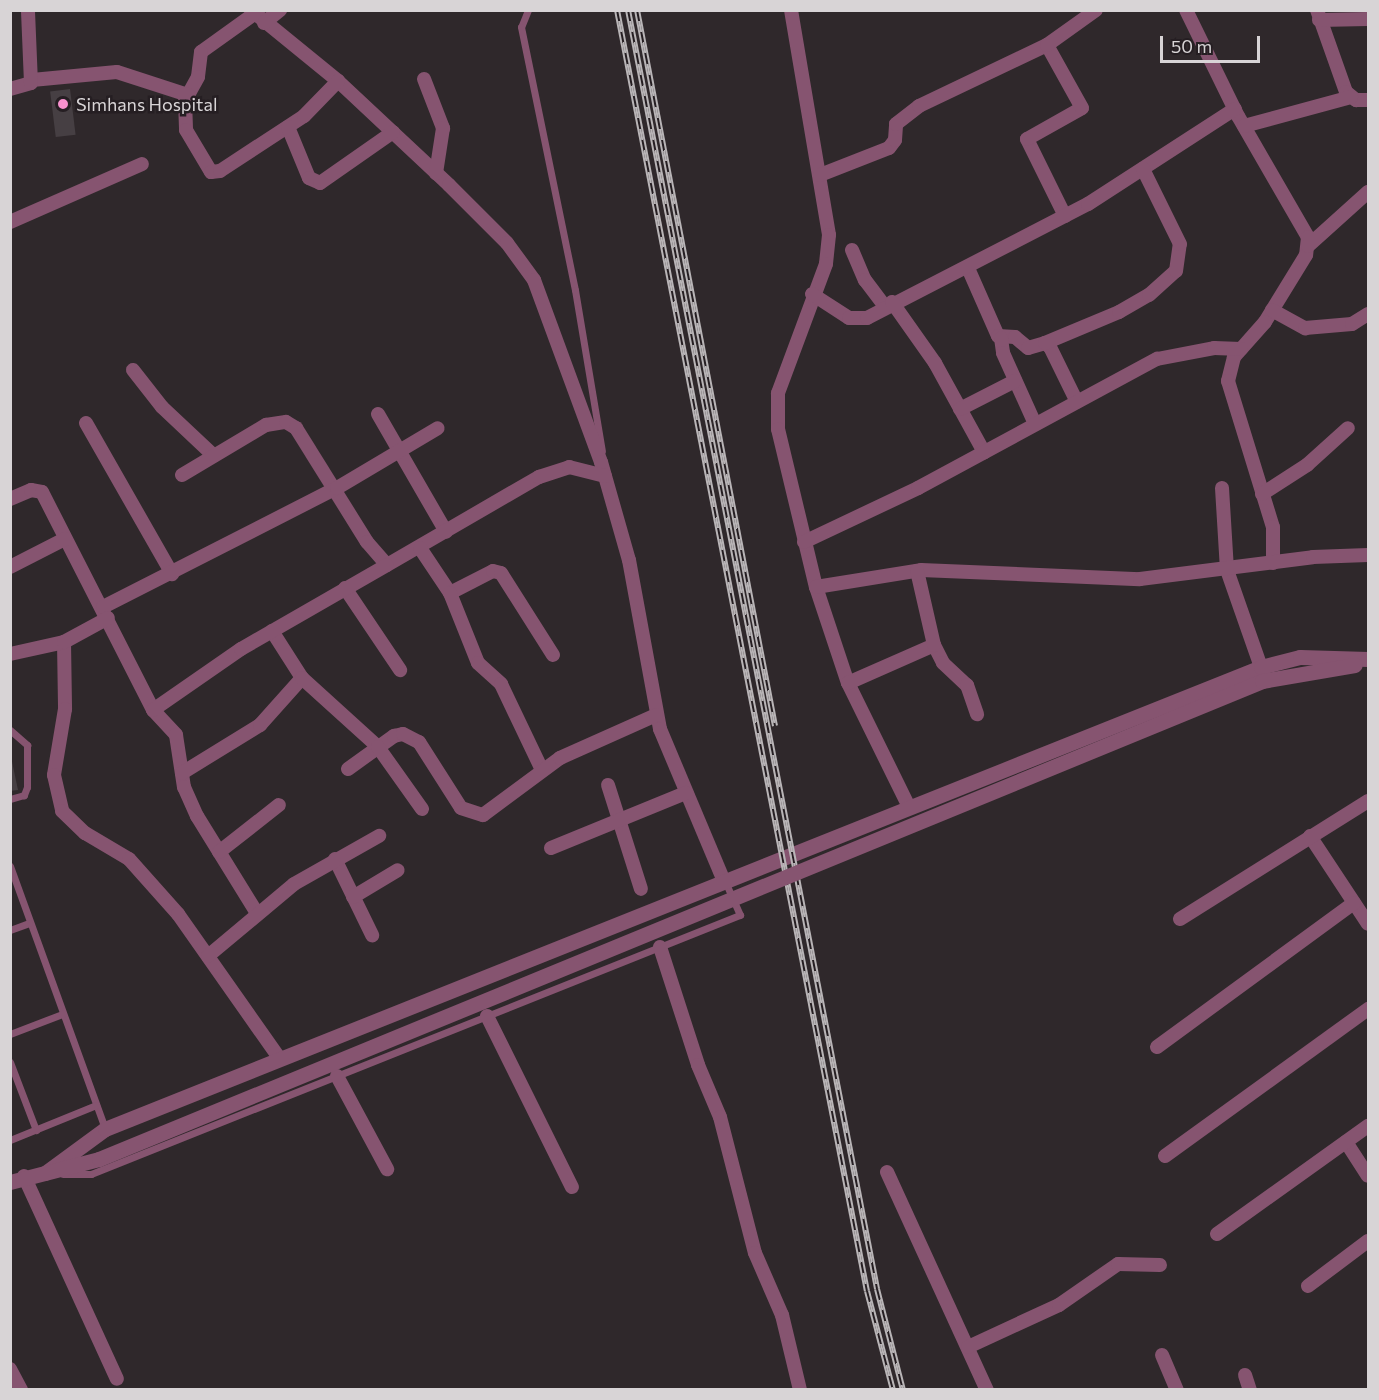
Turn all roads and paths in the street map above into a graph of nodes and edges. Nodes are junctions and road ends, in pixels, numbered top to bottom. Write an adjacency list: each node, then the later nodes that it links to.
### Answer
1 (28, 10): 12 (street)
2 (280, 10): 8 (street)
3 (528, 10): 51 (lane)
4 (791, 10): 25 (street)
5 (1096, 10): 10 (street)
6 (1186, 10): 18 (street)
7 (1318, 15): 9 (street); 16 (street)
8 (256, 16): 13 (street); 15 (street)
9 (1368, 19)
10 (1047, 45): 25 (street); 27 (street)
11 (424, 79): 24 (street)
12 (32, 80): 14 (street); 15 (street)
13 (338, 81): 20 (street); 21 (street)
14 (10, 89)
15 (188, 95): 20 (street)
16 (1351, 97): 17 (street); 19 (street)
17 (1368, 100)
18 (1235, 109): 19 (street); 23 (street)
19 (1244, 126): 29 (street)
20 (288, 127): 21 (street)
21 (393, 132): 24 (street)
22 (142, 164): 28 (street)
23 (1143, 169): 27 (street); 37 (street)
24 (436, 173): 51 (street)
25 (820, 175): 32 (street)
26 (1368, 192): 29 (street)
27 (1065, 216): 31 (street)
28 (10, 222)
29 (1308, 246): 34 (street)
30 (852, 250): 33 (street)
31 (968, 268): 33 (street); 36 (street)
32 (812, 294): 33 (street); 59 (street)
33 (889, 304): 42 (street)
34 (1272, 310): 35 (street); 38 (street)
35 (1368, 314)
36 (1001, 338): 37 (street); 40 (street)
37 (1045, 344): 41 (street)
38 (1241, 349): 41 (street); 55 (street)
39 (134, 370): 50 (street)
40 (1015, 381): 42 (street); 45 (street)
41 (1077, 402): 45 (street)
42 (960, 409): 49 (street)
43 (378, 414): 48 (street)
44 (86, 423): 67 (street)
45 (1035, 424): 49 (street)
46 (438, 428): 48 (street)
47 (1348, 428): 55 (street)
48 (399, 450): 53 (street); 57 (street)
49 (984, 452): 59 (street)
50 (214, 456): 52 (street); 53 (street)
51 (604, 472): 57 (street); 84 (street)
52 (183, 475)
53 (337, 488): 63 (street); 67 (street)
54 (1222, 488): 65 (street)
55 (1262, 494): 62 (street)
56 (10, 499): 58 (street)
57 (446, 532): 60 (street)
58 (65, 539): 64 (street); 71 (street)
59 (804, 542): 68 (street)
60 (420, 548): 63 (street); 70 (street)
61 (1368, 555): 62 (street)
62 (1273, 563): 65 (street)
63 (387, 565): 69 (street)
64 (10, 567)
65 (1227, 570): 66 (street); 78 (street)
66 (917, 571): 68 (street); 74 (street)
67 (172, 574): 71 (street)
68 (816, 587): 81 (street)
69 (345, 588): 72 (street); 79 (street)
70 (450, 593): 76 (street); 88 (street)
71 (106, 612): 73 (street); 82 (street)
72 (273, 631): 80 (street); 82 (street)
73 (64, 642): 75 (street); 116 (street)
74 (934, 645): 81 (street); 83 (street)
75 (10, 654)
76 (553, 655)
77 (1364, 662): 78 (street); 134 (street, bridge)
78 (1261, 667): 95 (street)
79 (400, 670)
80 (302, 678): 86 (street); 89 (street)
81 (848, 683): 95 (street)
82 (153, 710): 89 (street)
83 (977, 714)
84 (656, 715): 88 (street); 91 (street)
85 (10, 730): 92 (lane)
86 (378, 747): 87 (street); 88 (street); 96 (street)
87 (348, 769)
88 (542, 770)
89 (182, 773): 101 (street)
90 (608, 785): 97 (street)
91 (686, 793): 97 (street); 105 (street)
92 (10, 799)
93 (1368, 801): 99 (street)
94 (279, 805): 101 (street)
95 (908, 805): 105 (street)
96 (422, 809)
97 (618, 821): 100 (street); 106 (street)
98 (379, 836): 102 (street)
99 (1310, 836): 108 (street); 110 (street)
100 (551, 848)
101 (219, 852): 109 (street)
102 (335, 859): 107 (street); 109 (street)
103 (10, 866): 111 (lane)
104 (398, 870): 107 (street)
105 (723, 879): 115 (lane); 122 (street)
106 (641, 889)
107 (353, 897): 114 (street)
108 (1354, 903): 112 (street); 121 (street)
109 (257, 913): 116 (street)
110 (1180, 919)
111 (29, 923): 113 (lane); 118 (lane)
112 (1368, 924)
113 (10, 930)
114 (372, 934)
115 (660, 947): 119 (lane); 148 (street)
116 (208, 956): 122 (street)
117 (1368, 1009): 131 (street)
118 (63, 1014): 120 (lane); 125 (lane)
119 (487, 1016): 124 (lane); 137 (street)
120 (10, 1034)
121 (1157, 1047)
122 (280, 1059): 128 (street)
123 (10, 1062): 127 (lane)
124 (337, 1076): 132 (street); 134 (lane)
125 (96, 1105): 127 (lane); 128 (lane)
126 (1368, 1126): 130 (street)
127 (36, 1130): 129 (lane)
128 (105, 1130): 134 (street)
129 (10, 1140)
130 (1346, 1142): 135 (street); 138 (street)
131 (1165, 1156)
132 (387, 1169)
133 (887, 1172): 142 (street)
134 (45, 1173): 136 (street)
135 (1368, 1176)
136 (17, 1179): 146 (street)
137 (572, 1186)
138 (1217, 1234)
139 (1368, 1241): 141 (street)
140 (1160, 1265): 142 (street)
141 (1308, 1286)
142 (968, 1347): 149 (street)
143 (1162, 1354): 150 (street)
144 (10, 1369): 147 (street)
145 (1245, 1375): 151 (street)
146 (117, 1379)
147 (21, 1389)
148 (800, 1389)
149 (987, 1389)
150 (1178, 1389)
151 (1250, 1389)

